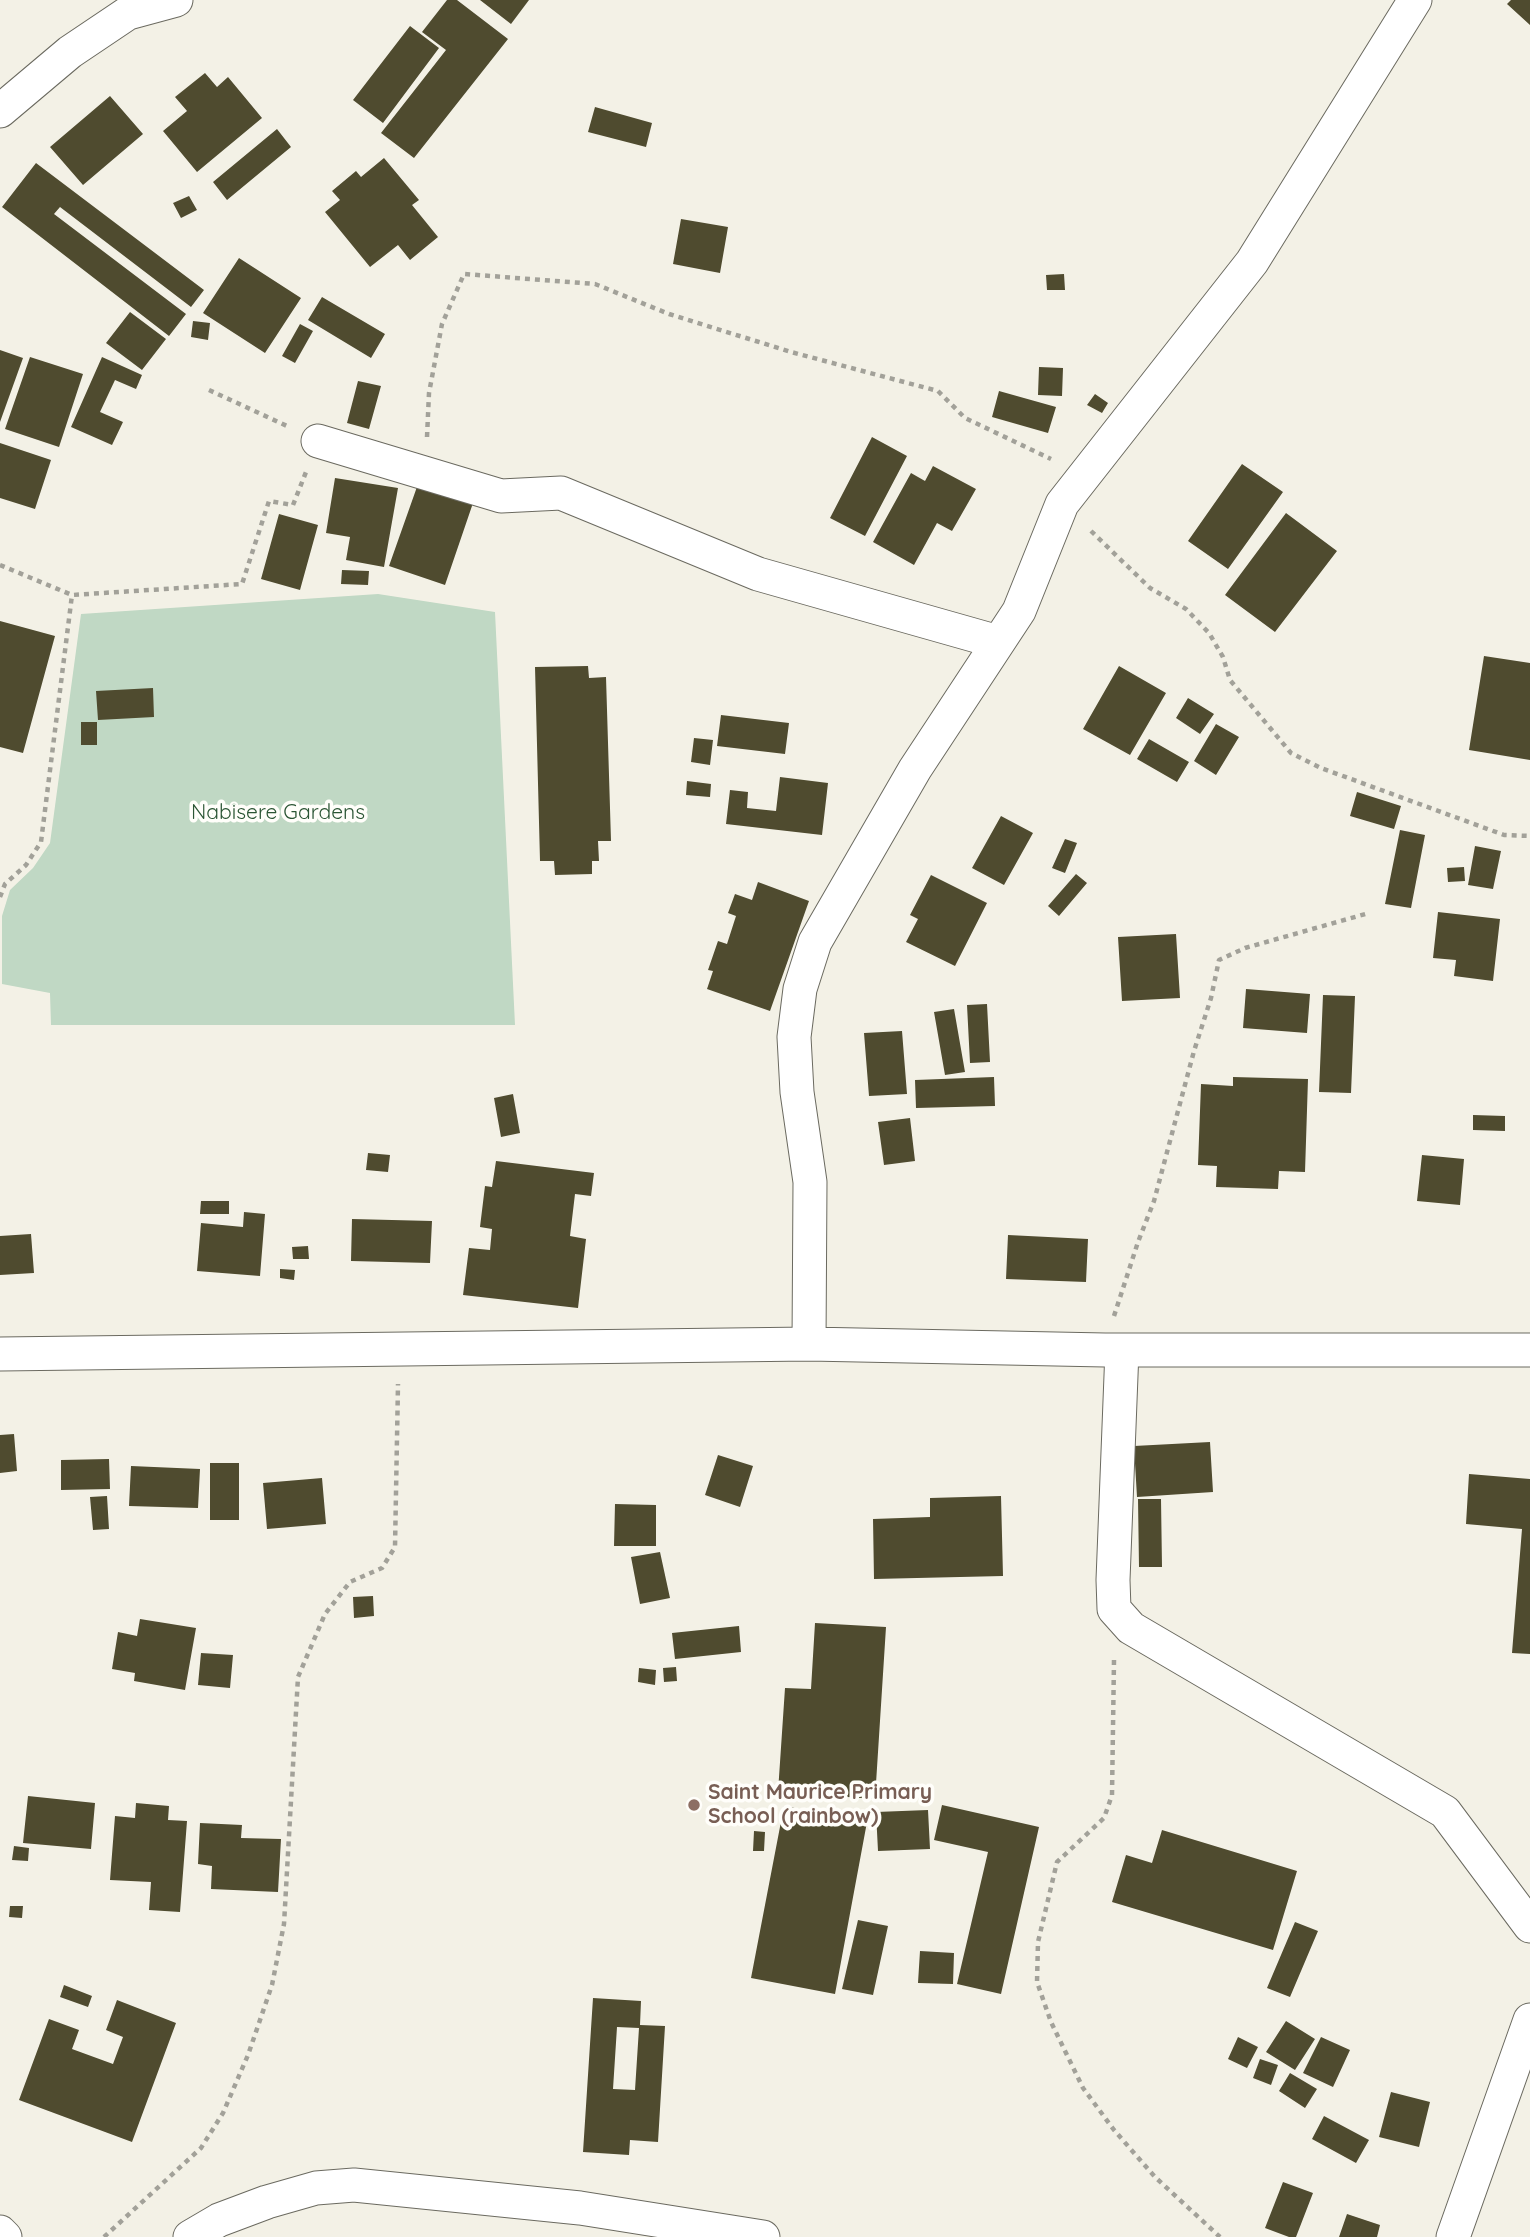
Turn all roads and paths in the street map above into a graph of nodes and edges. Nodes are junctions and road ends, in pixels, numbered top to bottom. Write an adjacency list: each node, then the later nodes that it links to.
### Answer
1 (176, 0): 3 (street)
2 (1416, 0): 7 (street)
3 (0, 111)
4 (209, 390): 5 (path)
5 (318, 441): 6 (street); 10 (path)
6 (424, 473): 7 (path); 11 (street)
7 (1086, 475): 8 (street)
8 (1062, 504): 11 (street); 12 (path)
9 (0, 565): 10 (path)
10 (72, 595): 13 (path)
11 (998, 642): 15 (street)
12 (1530, 836)
13 (0, 897)
14 (1369, 913): 17 (path)
15 (809, 1344): 16 (street); 17 (street)
16 (398, 1349): 19 (street); 25 (path)
17 (1114, 1350): 18 (street); 20 (street)
18 (1530, 1350)
19 (0, 1354)
20 (1114, 1609): 21 (street); 28 (path)
21 (1530, 1926)
22 (1530, 2020): 29 (street)
23 (0, 2232): 24 (street)
24 (5, 2237)
25 (104, 2237)
26 (190, 2237): 27 (street)
27 (763, 2237)
28 (1220, 2237)
29 (1453, 2237)

